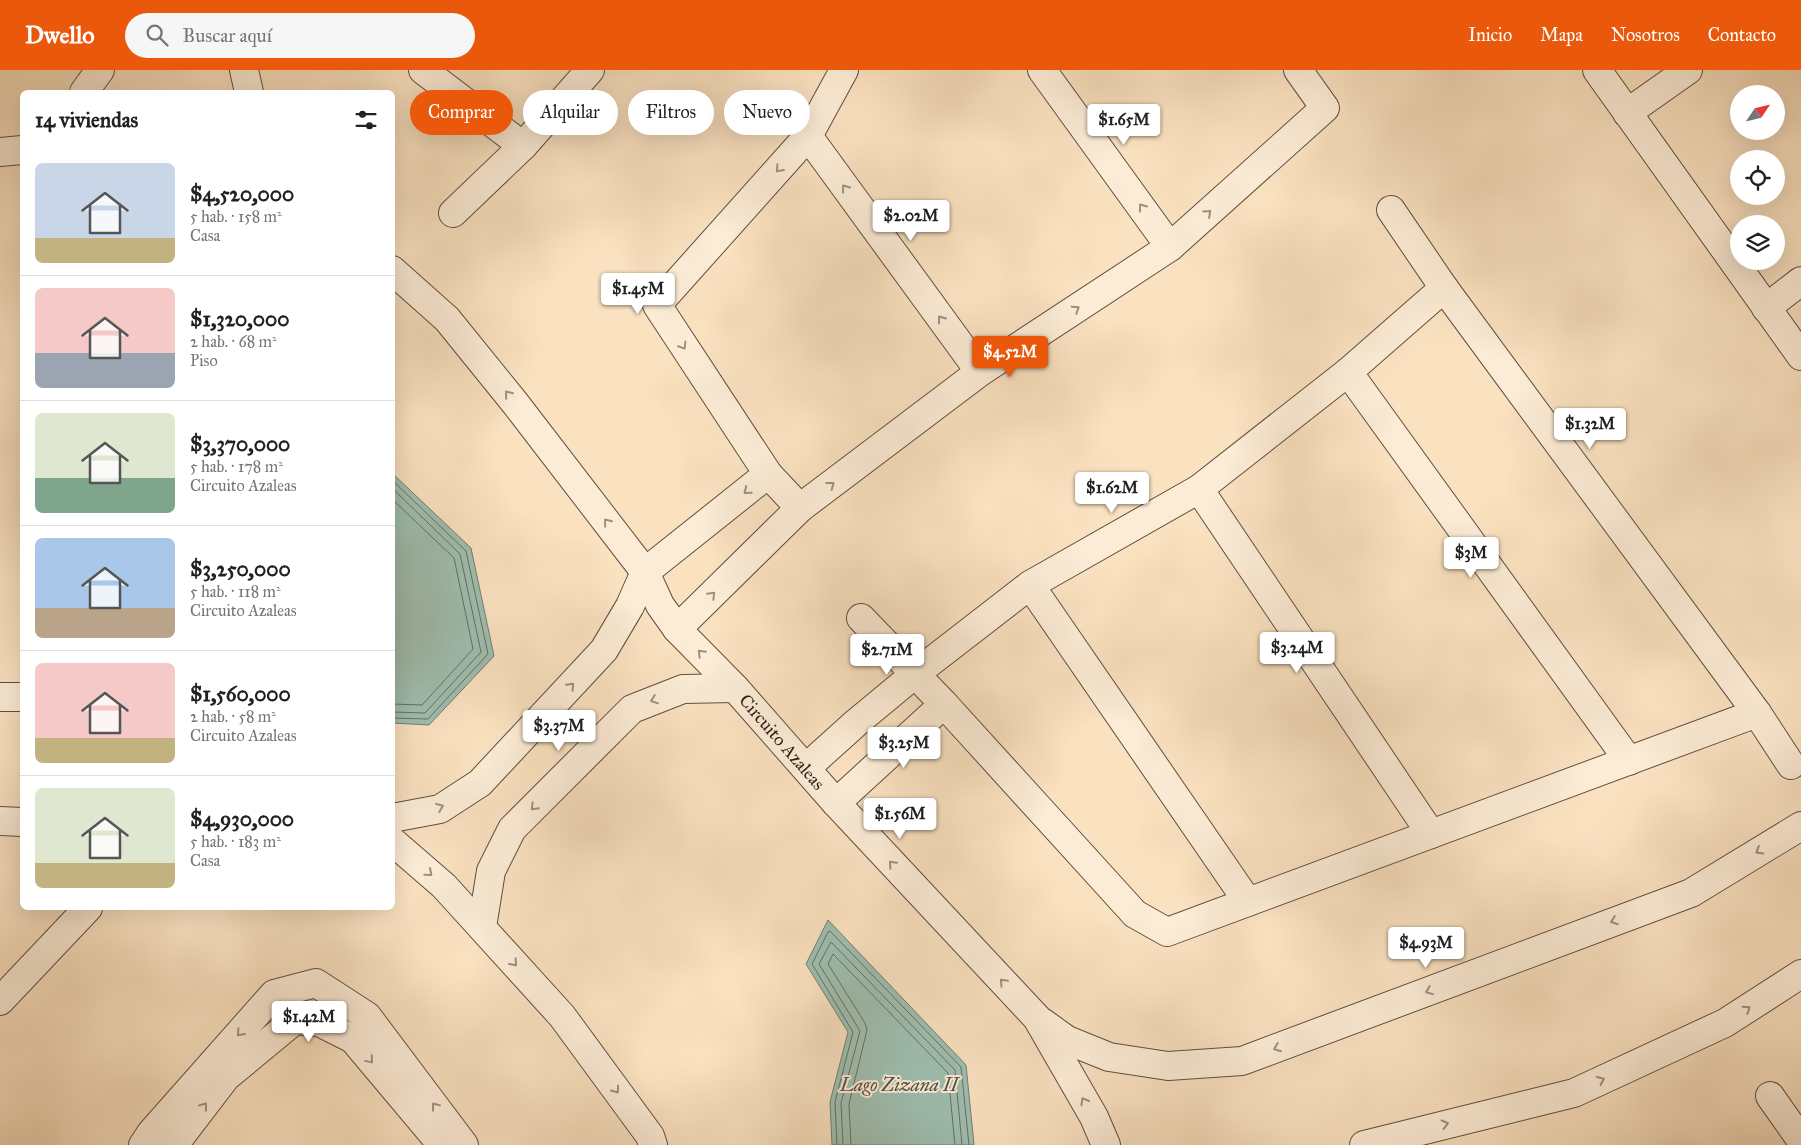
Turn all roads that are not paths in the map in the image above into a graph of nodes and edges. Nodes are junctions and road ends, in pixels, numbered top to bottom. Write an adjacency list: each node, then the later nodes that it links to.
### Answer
1 (100, 70): 10 (street)
2 (244, 70): 11 (street)
3 (423, 70): 14 (street)
4 (590, 70): 14 (street)
5 (844, 70): 13 (street)
6 (1042, 70): 17 (street, one-way to 6)
7 (1298, 70): 17 (street, one-way to 7)
8 (1597, 70): 12 (street)
9 (1688, 70): 12 (street)
10 (85, 90)
11 (249, 90)
12 (1627, 113): 21 (street)
13 (808, 136): 23 (street, one-way to 13); 25 (street, one-way to 25)
14 (522, 146): 16 (street)
15 (1391, 210): 20 (street)
16 (453, 213)
17 (1170, 247): 23 (street, one-way to 17)
18 (395, 273): 28 (street, one-way to 18)
19 (1801, 281): 21 (street)
20 (1444, 288): 24 (street); 37 (street)
21 (1766, 308): 22 (street)
22 (1801, 356)
23 (980, 372): 27 (street, one-way to 23)
24 (1348, 372): 26 (street); 38 (street)
25 (768, 474): 27 (street); 28 (street, one-way to 28)
26 (1198, 489): 29 (street); 46 (street)
27 (800, 508): 31 (street, one-way to 27)
28 (646, 572): 31 (street); 42 (street, one-way to 28)
29 (1030, 585): 32 (street); 48 (street)
30 (861, 618): 32 (street)
31 (677, 629): 33 (street, one-way to 31)
32 (915, 674): 36 (street); 40 (street)
33 (735, 688): 40 (street, Circuito Azaleas); 50 (street, Circuito Azaleas, one-way to 50)
34 (0, 697): 35 (street)
35 (20, 697)
36 (944, 704): 41 (street); 48 (street)
37 (1757, 713): 38 (street); 39 (street)
38 (1629, 760): 46 (street)
39 (1791, 765)
40 (806, 768): 41 (street, Circuito Azaleas)
41 (836, 803): 54 (street, Circuito Azaleas, one-way to 41)
42 (395, 817)
43 (0, 821): 44 (street)
44 (20, 822)
45 (1801, 826): 54 (street, one-way to 54)
46 (1430, 834): 48 (street)
47 (395, 844): 50 (street, one-way to 50)
48 (1248, 902)
49 (86, 910): 53 (street)
50 (482, 927): 61 (street, one-way to 61)
51 (1801, 974): 63 (street, one-way to 51)
52 (316, 983): 55 (street); 58 (street, one-way to 58); 60 (street, one-way to 52)
53 (0, 1001)
54 (1037, 1018): 62 (street, Circuito Azaleas, one-way to 54)
55 (319, 1022): 58 (street, one-way to 55); 59 (street, one-way to 59)
56 (1770, 1096): 57 (street)
57 (1801, 1140)
58 (159, 1142)
59 (442, 1145)
60 (464, 1145)
61 (654, 1145)
62 (1106, 1145)
63 (1364, 1145)

